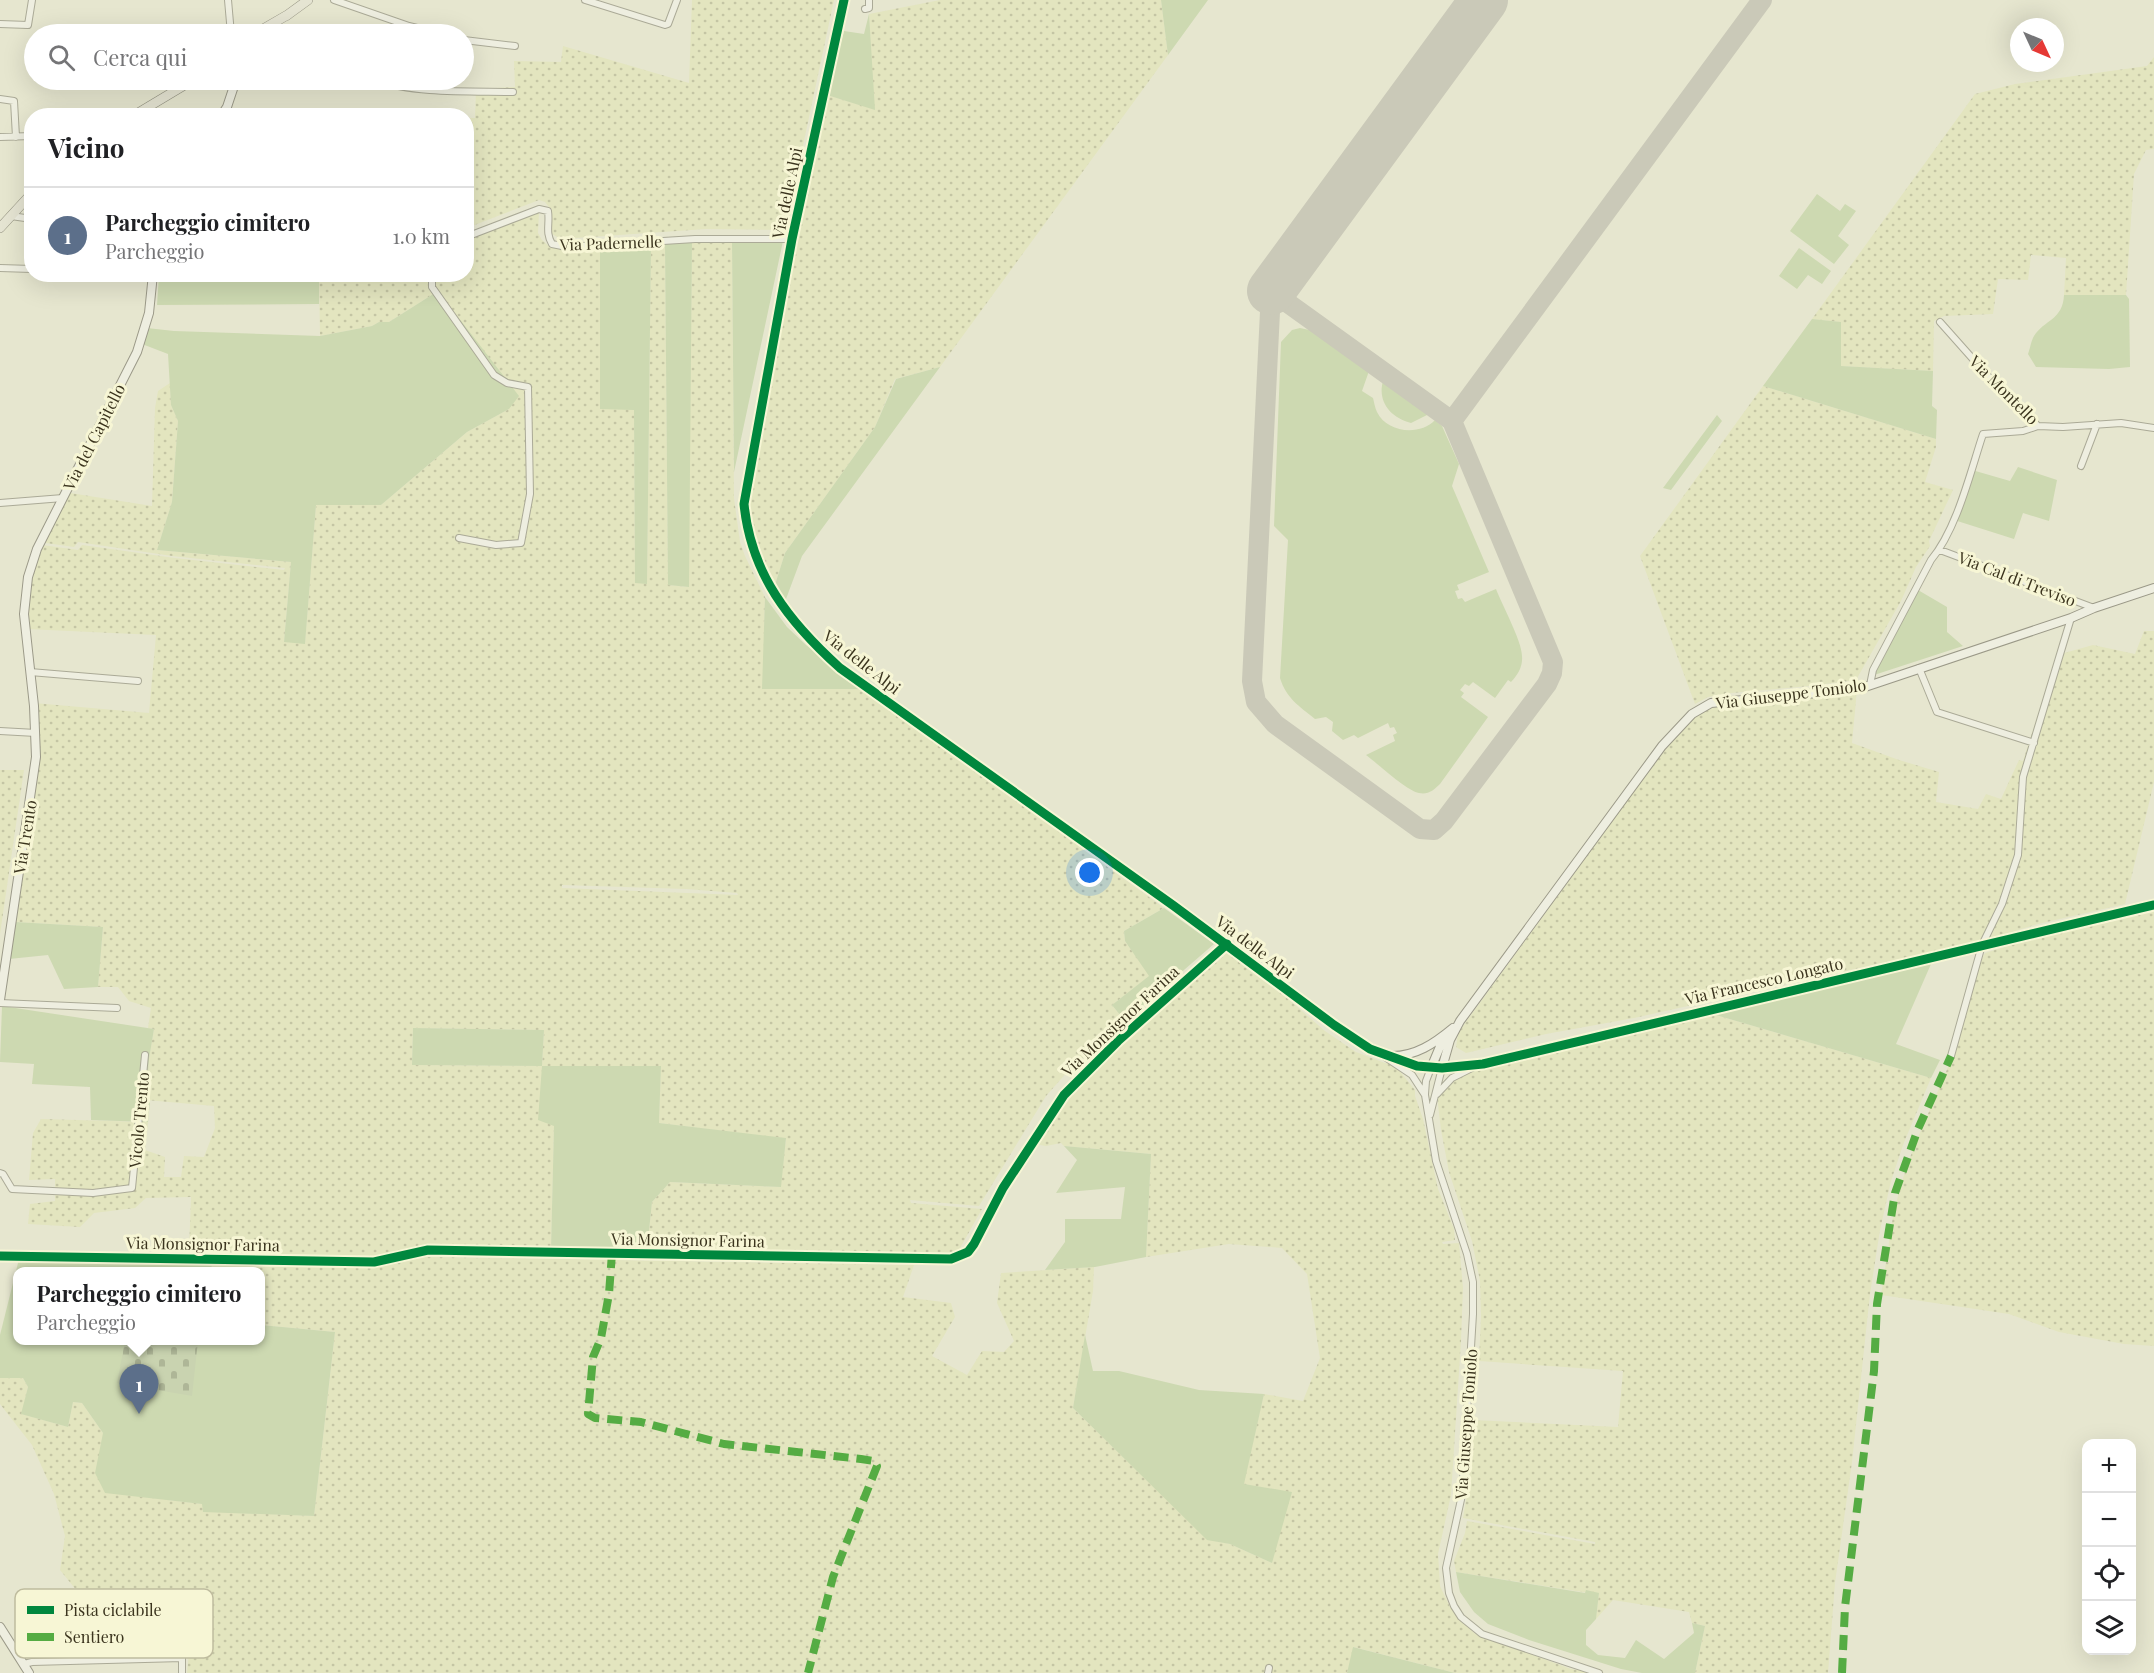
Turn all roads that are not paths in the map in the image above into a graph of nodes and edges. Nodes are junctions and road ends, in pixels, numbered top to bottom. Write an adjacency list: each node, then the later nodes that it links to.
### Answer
1 (32, 0): 13 (street)
2 (228, 0): 12 (street)
3 (307, 0): 11 (main road)
4 (334, 0): 18 (street)
5 (585, 0): 9 (street)
6 (677, 0): 9 (street)
7 (844, 0): 40 (street, Via delle Alpi)
8 (868, 0): 10 (street)
9 (603, 3)
10 (865, 9)
11 (289, 14): 16 (main road); 17 (main road)
12 (230, 16): 14 (street); 15 (street)
13 (28, 24)
14 (230, 24)
15 (234, 24)
16 (272, 24)
17 (278, 24)
18 (404, 24)
19 (0, 25): 20 (street)
20 (24, 25)
21 (474, 41): 22 (street)
22 (515, 46)
23 (174, 90): 29 (main road)
24 (228, 90): 30 (street)
25 (233, 90): 31 (street)
26 (459, 90): 27 (street)
27 (513, 92)
28 (0, 99): 34 (street)
29 (146, 108)
30 (226, 108)
31 (226, 108)
32 (24, 136): 34 (street)
33 (0, 137): 34 (street)
34 (16, 137)
35 (24, 202): 36 (main road)
36 (11, 216): 37 (street); 38 (main road)
37 (24, 218)
38 (0, 228)
39 (474, 234): 40 (street, Via Padernelle)
40 (792, 238): 66 (street, Via delle Alpi)
41 (0, 268): 42 (street)
42 (24, 269)
43 (152, 282): 50 (street, Via del Capitello)
44 (432, 282): 52 (street)
45 (1940, 322): 47 (street, Via Montello)
46 (2097, 424): 47 (street, Via Montello); 48 (street, Via Montello); 49 (street)
47 (2038, 426): 53 (street, Via Cal di Treviso)
48 (2154, 428)
49 (2081, 466)
50 (63, 498): 51 (street); 55 (street, Via del Capitello)
51 (0, 503)
52 (459, 538)
53 (1940, 550): 56 (street, Via Cal di Treviso); 61 (street, Via Cal di Treviso)
54 (2154, 588): 56 (street, Via Giuseppe Toniolo)
55 (24, 597): 59 (street, Via Trento)
56 (2094, 608): 57 (street, Via Giuseppe Toniolo)
57 (2071, 618): 58 (street, Via Giuseppe Toniolo); 64 (street)
58 (1919, 668): 61 (street, Via Giuseppe Toniolo); 64 (street)
59 (30, 672): 60 (street); 63 (street, Via Trento)
60 (138, 681)
61 (1870, 685): 70 (street, Via Giuseppe Toniolo)
62 (0, 731): 63 (street)
63 (36, 733): 68 (street, Via Trento)
64 (2034, 743): 67 (street)
65 (2154, 905): 67 (street, Via Francesco Longato)
66 (1227, 944): 73 (street, Via delle Alpi); 84 (street, Via Monsignor Farina)
67 (1982, 945): 75 (street); 76 (street, Via Francesco Longato)
68 (0, 1001): 69 (street)
69 (117, 1008)
70 (1460, 1021): 71 (street, Via Giuseppe Toniolo); 72 (street, Via Giuseppe Toniolo)
71 (1448, 1032): 73 (street, Via Giuseppe Toniolo); 78 (street)
72 (1446, 1052): 77 (street); 79 (street, Via Giuseppe Toniolo)
73 (1381, 1054): 78 (street, Via Francesco Longato); 81 (street, Via Giuseppe Toniolo)
74 (145, 1055): 83 (street, Vicolo Trento)
75 (1951, 1056)
76 (1483, 1064): 77 (street, Via Francesco Longato); 80 (street)
77 (1462, 1067): 79 (street, Via Francesco Longato)
78 (1431, 1068): 79 (street, Via Francesco Longato); 81 (street, Via Giuseppe Toniolo)
79 (1442, 1068): 80 (street, Via Giuseppe Toniolo)
80 (1437, 1094): 82 (street, Via Giuseppe Toniolo)
81 (1425, 1095): 82 (street, Via Giuseppe Toniolo)
82 (1430, 1118): 91 (street, Via Giuseppe Toniolo)
83 (0, 1173)
84 (0, 1256)
85 (0, 1627): 86 (street)
86 (15, 1650)
87 (20, 1658): 88 (street)
88 (24, 1664): 89 (street); 90 (street)
89 (29, 1673)
90 (182, 1673)
91 (1599, 1673)

